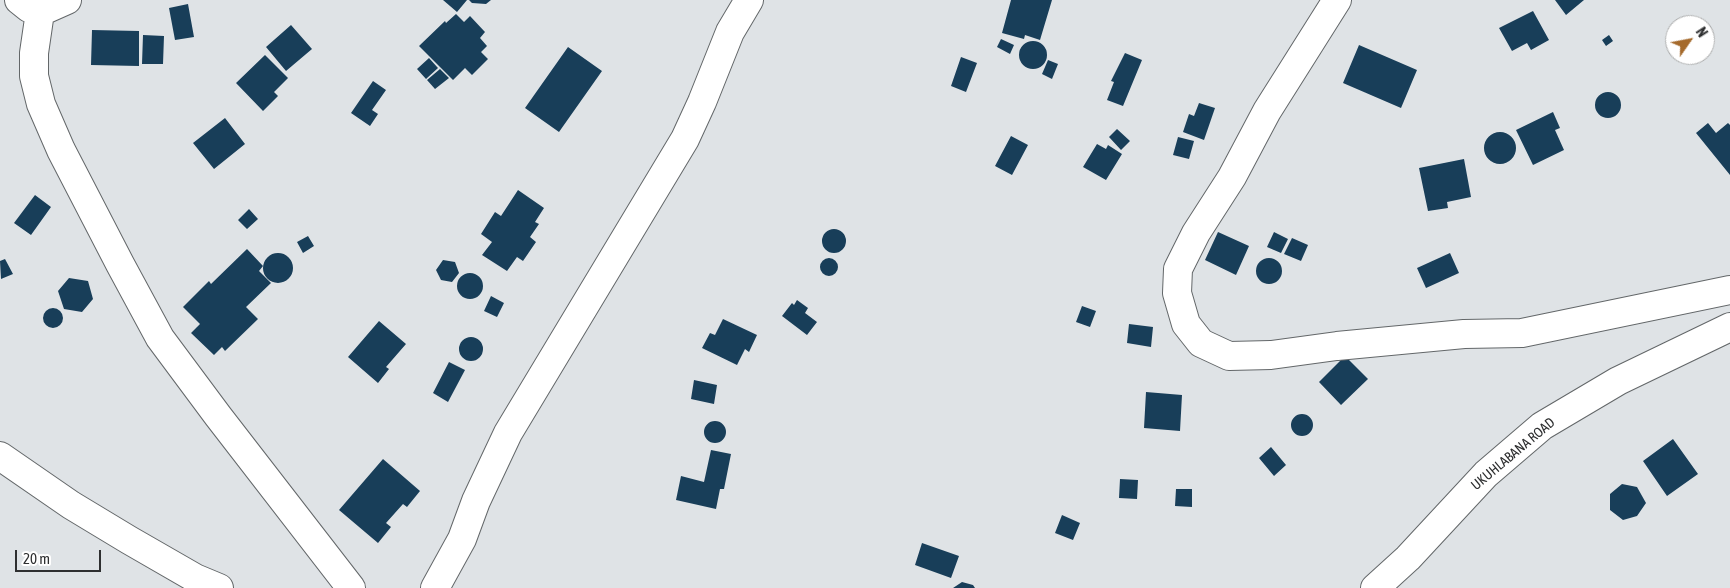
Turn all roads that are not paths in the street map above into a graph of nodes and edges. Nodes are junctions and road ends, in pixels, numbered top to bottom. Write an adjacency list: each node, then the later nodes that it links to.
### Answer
1 (67, 0): 4 (street)
2 (749, 0): 10 (street)
3 (1337, 0): 5 (street)
4 (29, 6): 9 (street)
5 (1730, 290)
6 (1730, 327): 11 (street, UKUHLABANA ROAD)
7 (0, 456): 8 (street)
8 (219, 588)
9 (351, 588)
10 (435, 588)
11 (1376, 588)

